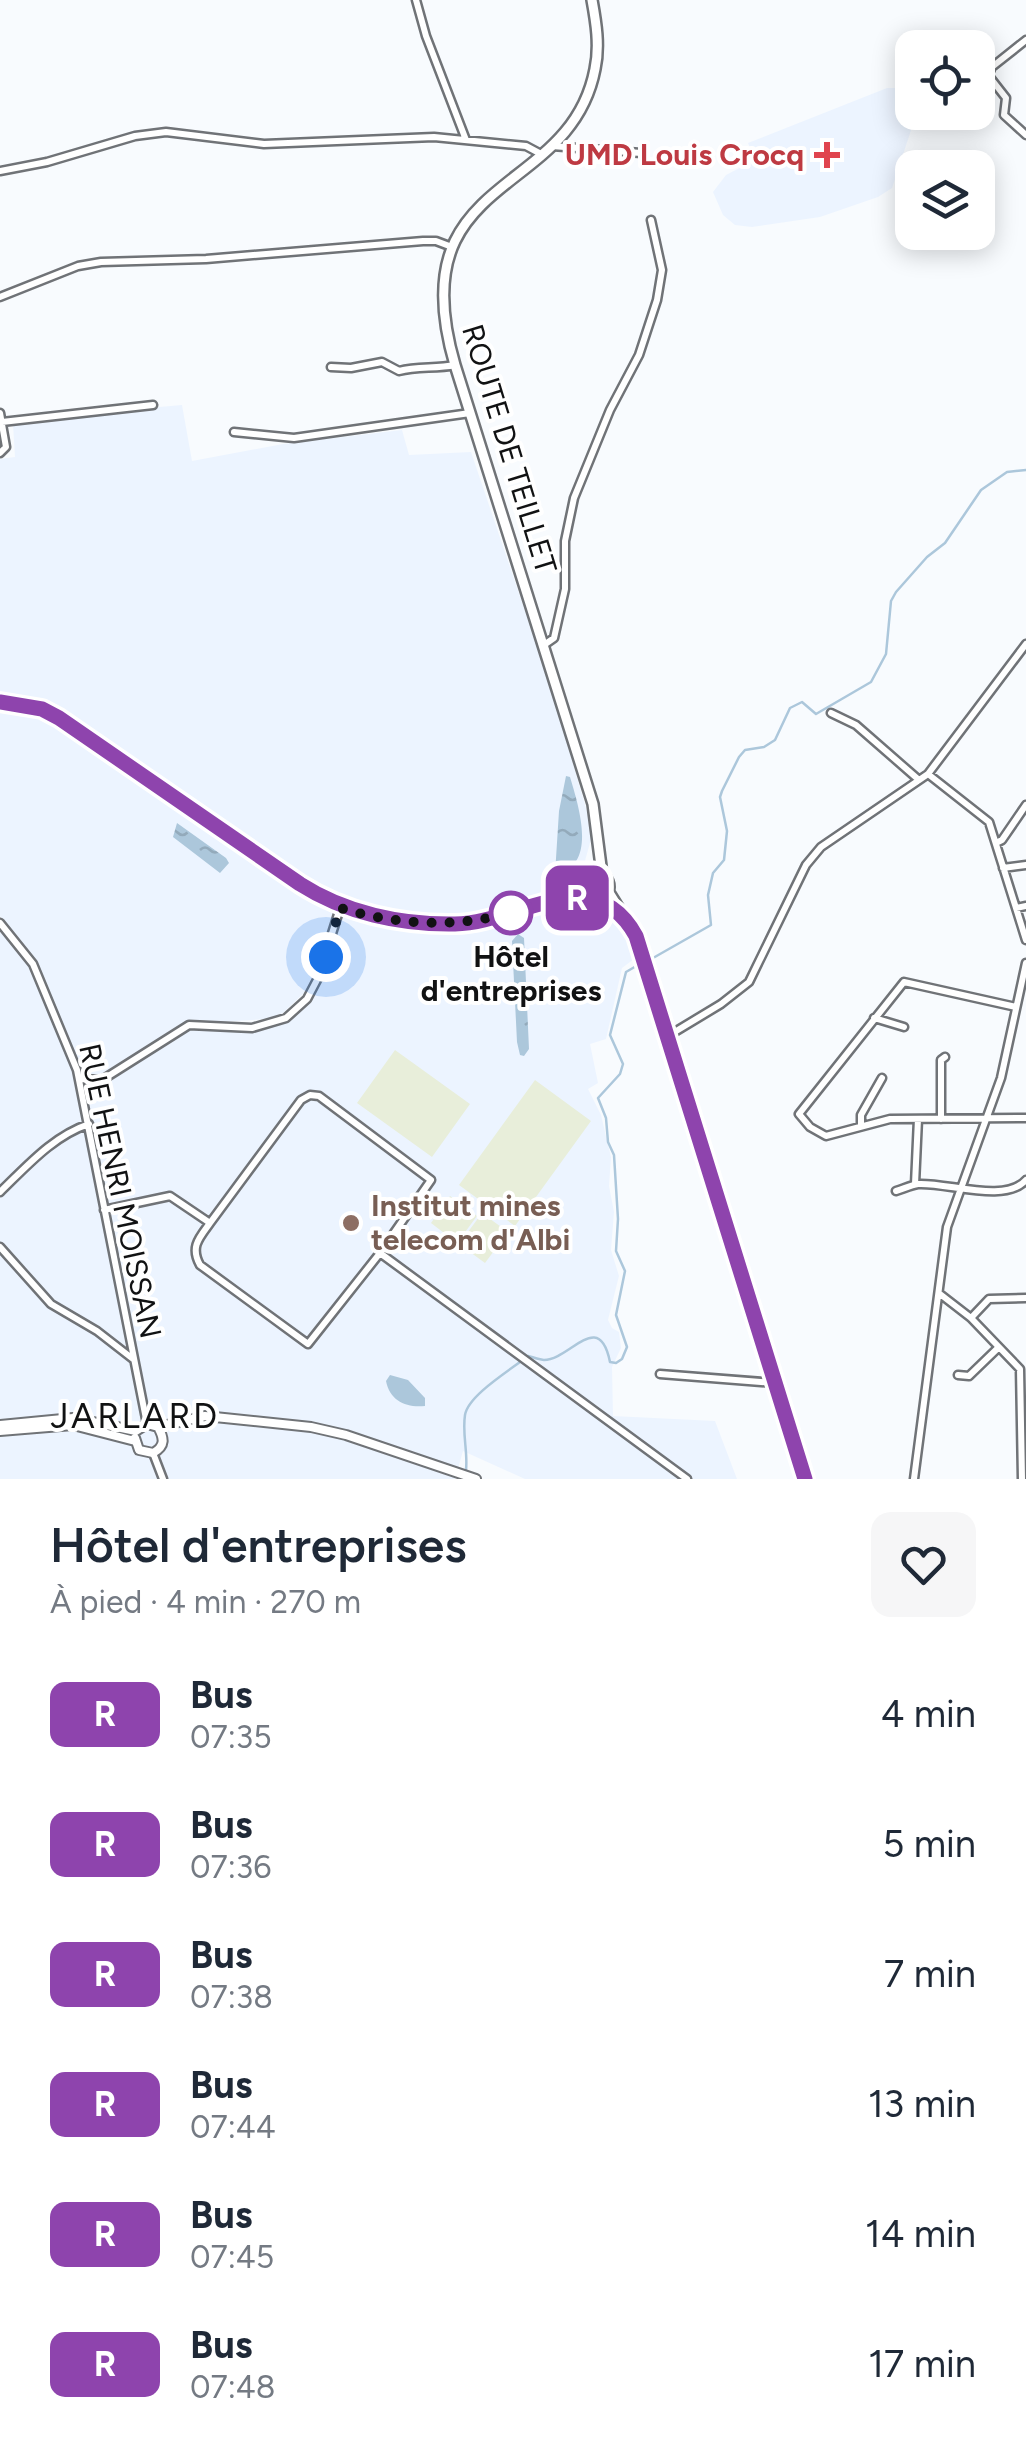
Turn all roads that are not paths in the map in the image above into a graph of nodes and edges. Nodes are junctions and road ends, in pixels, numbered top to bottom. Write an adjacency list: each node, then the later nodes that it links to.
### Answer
1 (416, 0): 5 (street)
2 (592, 0): 6 (main road, ROUTE DE TEILLET)
3 (1026, 40): 4 (street)
4 (1026, 136)
5 (466, 140): 8 (street); 9 (street)
6 (551, 146): 7 (street); 8 (main road, ROUTE DE TEILLET)
7 (641, 153)
8 (541, 154): 11 (main road, ROUTE DE TEILLET)
9 (0, 171)
10 (651, 220): 21 (street)
11 (452, 247): 12 (street); 13 (main road, ROUTE DE TEILLET)
12 (0, 298)
13 (455, 365): 14 (street); 16 (main road, ROUTE DE TEILLET)
14 (331, 366)
15 (153, 404): 17 (street)
16 (470, 414): 18 (street); 21 (main road, ROUTE DE TEILLET)
17 (1, 418): 19 (street)
18 (234, 432)
19 (0, 453)
20 (1026, 644): 24 (street)
21 (544, 646): 27 (main road, ROUTE DE TEILLET)
22 (0, 702): 39 (street)
23 (831, 713): 25 (street)
24 (928, 774): 25 (street); 28 (street)
25 (919, 780): 48 (street)
26 (1026, 805): 28 (street)
27 (598, 839): 31 (main road, ROUTE DE TEILLET); 32 (main road, ROUTE DE TEILLET)
28 (996, 844): 30 (street)
29 (1026, 865): 30 (street)
30 (1004, 868): 40 (street)
31 (589, 873): 32 (main road); 33 (main road)
32 (602, 874): 34 (main road)
33 (579, 886): 35 (street); 36 (main road)
34 (608, 892): 37 (main road); 41 (main road)
35 (562, 897): 36 (street); 39 (street)
36 (584, 898): 37 (main road)
37 (598, 902): 41 (main road)
38 (1026, 906): 40 (street)
39 (340, 908): 51 (street)
40 (1016, 908): 43 (street)
41 (626, 918): 48 (main road)
42 (0, 924): 51 (street, RUE HENRI MOISSAN)
43 (1026, 940)
44 (1026, 963): 45 (street)
45 (1016, 1007): 46 (street); 55 (street)
46 (874, 1018): 47 (street); 57 (street)
47 (904, 1028)
48 (668, 1036): 75 (main road)
49 (945, 1057): 54 (street)
50 (882, 1078): 57 (street)
51 (80, 1079): 56 (street, RUE HENRI MOISSAN)
52 (1026, 1118): 55 (street)
53 (918, 1119): 54 (street); 57 (street); 59 (street)
54 (941, 1119): 55 (street)
55 (986, 1120): 60 (street)
56 (89, 1124): 61 (street); 63 (street, RUE HENRI MOISSAN)
57 (861, 1125)
58 (1026, 1180): 60 (street)
59 (915, 1184): 60 (street); 62 (street)
60 (960, 1188): 67 (street)
61 (0, 1192)
62 (896, 1192)
63 (104, 1210): 64 (street); 71 (street, RUE HENRI MOISSAN)
64 (210, 1223): 66 (street); 66 (street)
65 (0, 1247): 71 (street)
66 (380, 1254): 85 (street)
67 (940, 1294): 69 (street); 87 (street)
68 (1026, 1298): 69 (street)
69 (970, 1318): 70 (street)
70 (999, 1347): 72 (street); 74 (street)
71 (134, 1360): 77 (street, RUE HENRI MOISSAN)
72 (1023, 1366): 88 (street)
73 (660, 1374): 75 (street)
74 (958, 1376)
75 (774, 1383): 86 (main road)
76 (173, 1423): 78 (street); 81 (street); 83 (street)
77 (147, 1424): 78 (street); 80 (street)
78 (158, 1427): 81 (street)
79 (0, 1428): 80 (street)
80 (136, 1436): 82 (street)
81 (163, 1437): 82 (street)
82 (154, 1453): 84 (street)
83 (473, 1478)
84 (163, 1479)
85 (687, 1479)
86 (805, 1479)
87 (914, 1479)
88 (1022, 1479)

